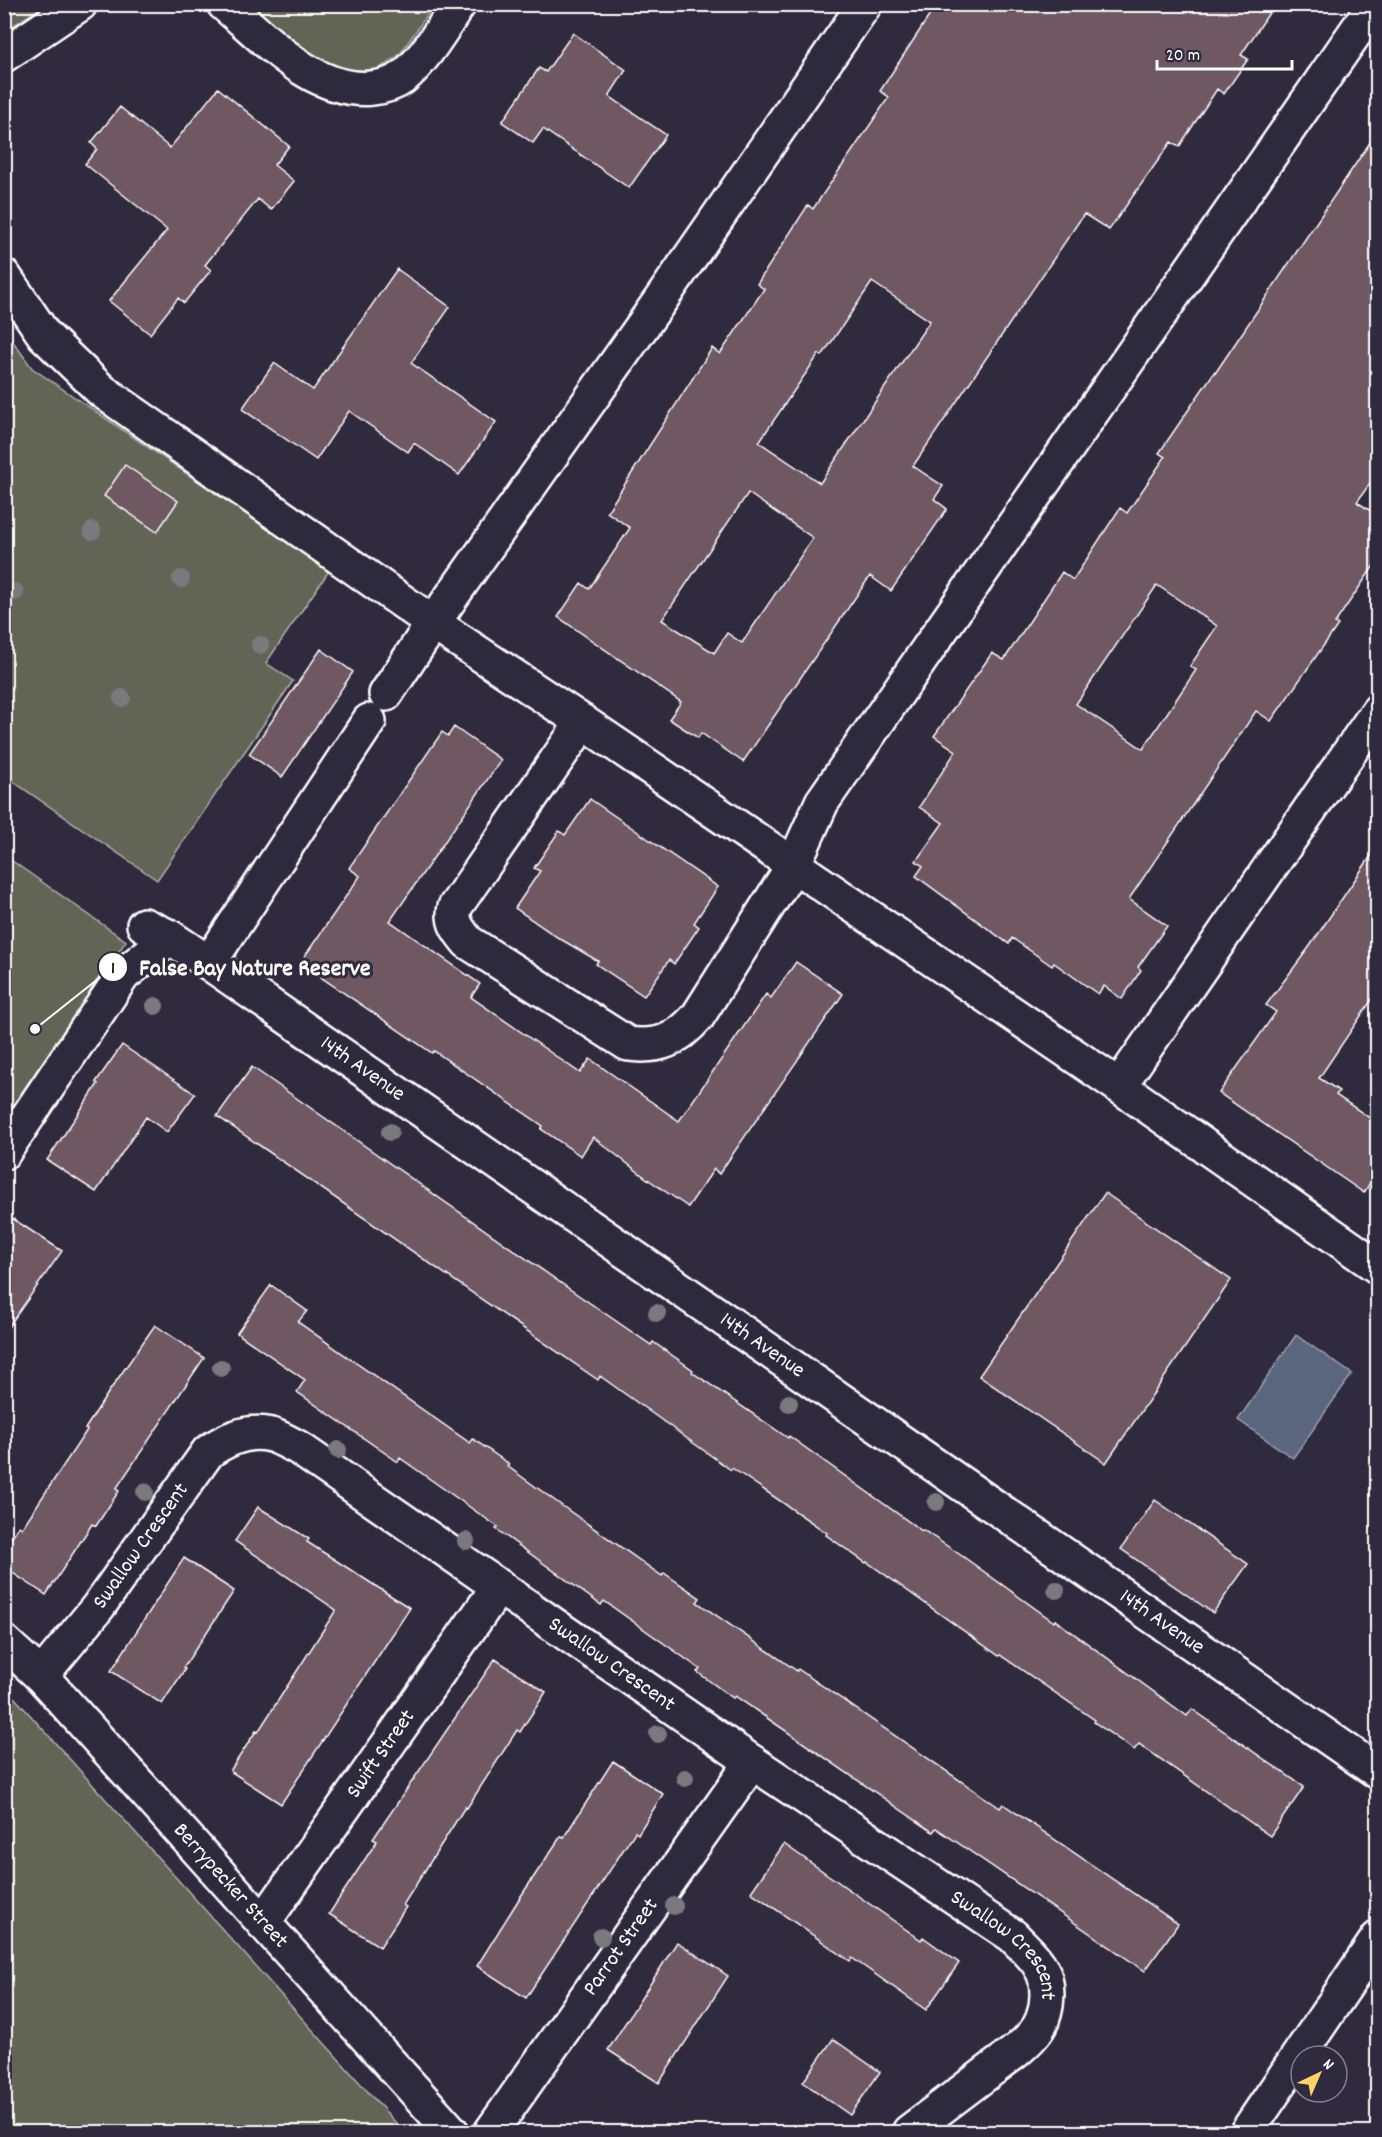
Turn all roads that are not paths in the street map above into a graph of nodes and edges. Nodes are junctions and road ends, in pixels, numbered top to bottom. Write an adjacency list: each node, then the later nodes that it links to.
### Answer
1 (80, 4): 6 (street)
2 (224, 4): 3 (street)
3 (459, 4)
4 (865, 4): 8 (street)
5 (1375, 4): 13 (street)
6 (4, 55)
7 (4, 276): 8 (street)
8 (433, 624): 9 (street); 12 (street)
9 (386, 694)
10 (1377, 711): 15 (street)
11 (369, 722): 14 (street)
12 (583, 722): 13 (street); 13 (street)
13 (793, 866): 15 (street)
14 (209, 963): 16 (street, 14th Avenue); 22 (street, 14th Avenue)
15 (1119, 1086): 17 (street)
16 (4, 1152)
17 (1377, 1267)
18 (499, 1586): 20 (street, Swallow Crescent); 21 (street, Swallow Crescent); 23 (street, Swift Street)
19 (4, 1642): 20 (street, Berrypecker Street)
20 (41, 1676): 23 (street, Berrypecker Street)
21 (752, 1762): 26 (street, Parrot Street); 27 (street, Swallow Crescent)
22 (1377, 1772)
23 (263, 1923): 25 (street, Berrypecker Street)
24 (1377, 1938): 28 (street)
25 (452, 2133)
26 (491, 2133)
27 (909, 2133)
28 (1247, 2133)

